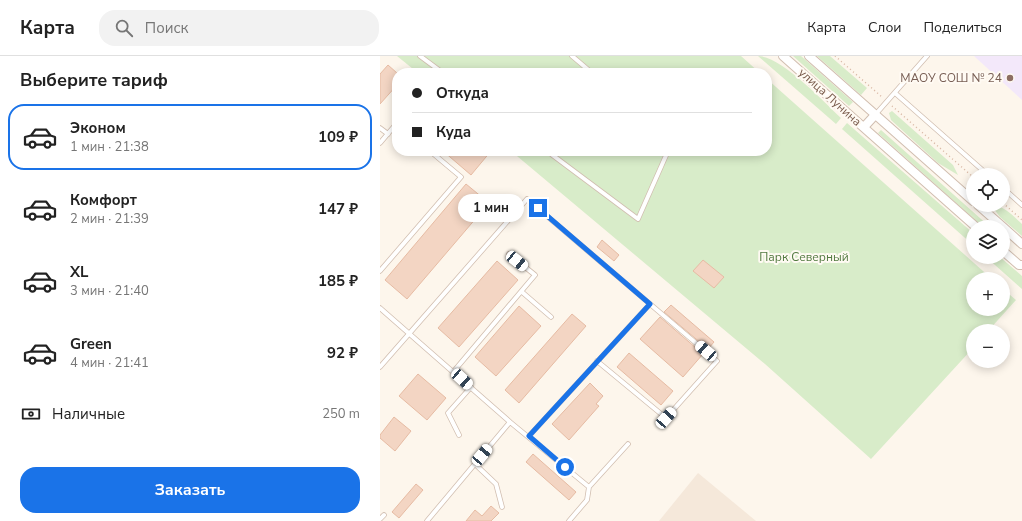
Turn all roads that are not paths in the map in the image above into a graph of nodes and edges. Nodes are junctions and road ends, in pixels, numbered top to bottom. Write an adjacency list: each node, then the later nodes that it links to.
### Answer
1 (420, 56): 6 (lane)
2 (572, 56): 7 (lane)
3 (783, 56): 10 (street, улица Лунина)
4 (809, 56): 9 (street, улица Лунина)
5 (927, 56): 8 (lane, улица Лунина)
6 (436, 68)
7 (586, 68)
8 (895, 93): 9 (lane, улица Лунина); 18 (lane)
9 (875, 115): 10 (street, улица Лунина); 20 (street)
10 (864, 127): 23 (street)
11 (380, 128): 13 (lane)
12 (392, 129): 13 (lane)
13 (388, 134): 14 (lane)
14 (380, 143)
15 (436, 156): 30 (lane)
16 (554, 156): 17 (lane)
17 (666, 156)
18 (980, 168)
19 (1010, 194): 21 (lane)
20 (966, 195)
21 (1022, 205)
22 (986, 212): 24 (street)
23 (968, 220)
24 (995, 220)
25 (1010, 233): 26 (street)
26 (1022, 244)
27 (509, 254): 31 (lane)
28 (1010, 257): 29 (street)
29 (1022, 265)
30 (380, 271)
31 (522, 292): 34 (lane); 38 (lane)
32 (650, 304): 35 (lane); 36 (lane); 36 (lane)
33 (380, 308): 35 (lane)
34 (551, 317)
35 (410, 333): 37 (lane); 38 (lane)
36 (597, 361): 42 (lane)
37 (380, 367)
38 (454, 371): 39 (lane)
39 (471, 387): 40 (lane); 41 (lane)
40 (510, 422): 42 (lane); 49 (lane)
41 (459, 435)
42 (529, 436): 45 (lane)
43 (628, 444): 45 (lane)
44 (477, 466): 46 (lane)
45 (589, 487): 50 (lane)
46 (502, 507)
47 (384, 515): 48 (lane)
48 (380, 519)
49 (427, 521)
50 (569, 521)

